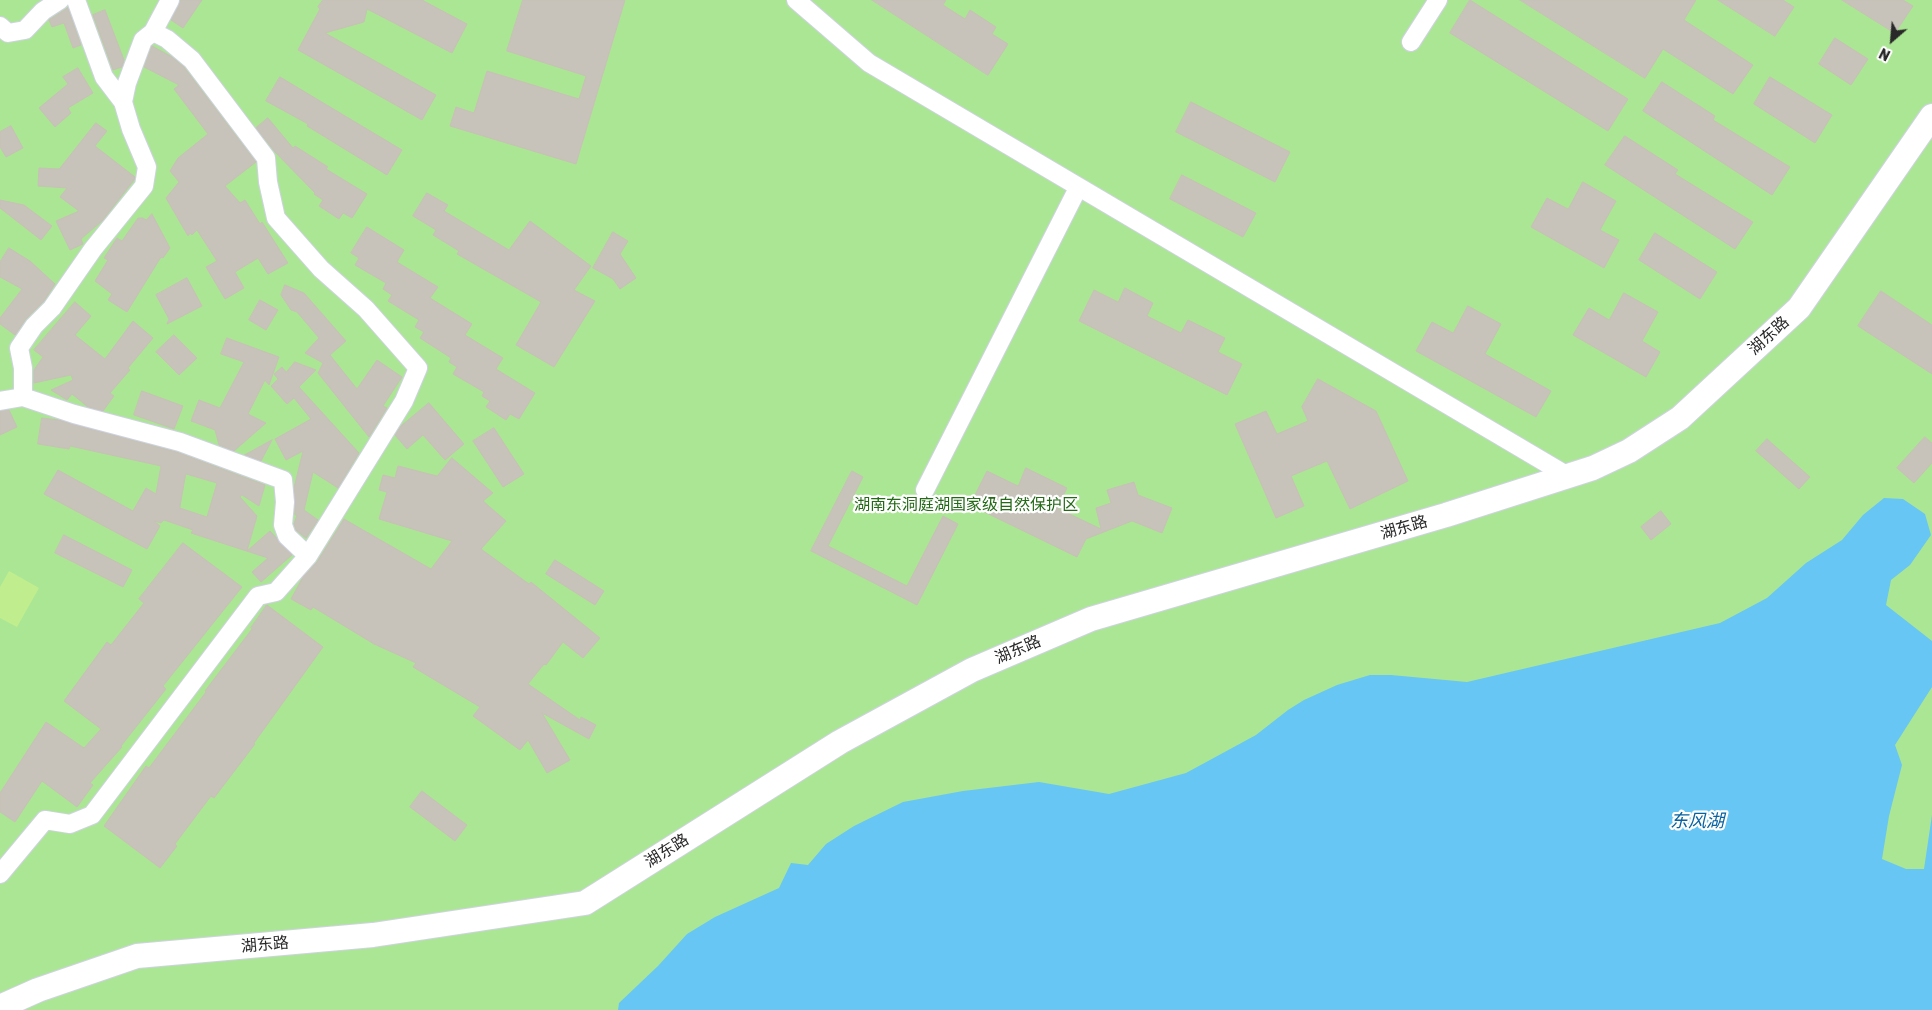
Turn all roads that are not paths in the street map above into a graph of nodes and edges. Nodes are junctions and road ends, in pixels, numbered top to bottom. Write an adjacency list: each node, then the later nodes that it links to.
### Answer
1 (60, 0): 6 (street)
2 (76, 0): 9 (street)
3 (170, 0): 7 (street)
4 (796, 0): 11 (street)
5 (1438, 0): 8 (street)
6 (0, 26)
7 (153, 32): 9 (street); 16 (street)
8 (1411, 42)
9 (123, 102): 12 (street)
10 (1932, 116): 14 (street, 湖东路)
11 (1078, 188): 14 (street); 15 (street)
12 (23, 397): 13 (street); 16 (street)
13 (0, 401)
14 (1568, 476): 18 (street, 湖东路)
15 (925, 490)
16 (308, 556): 17 (street)
17 (0, 874)
18 (0, 1007)

